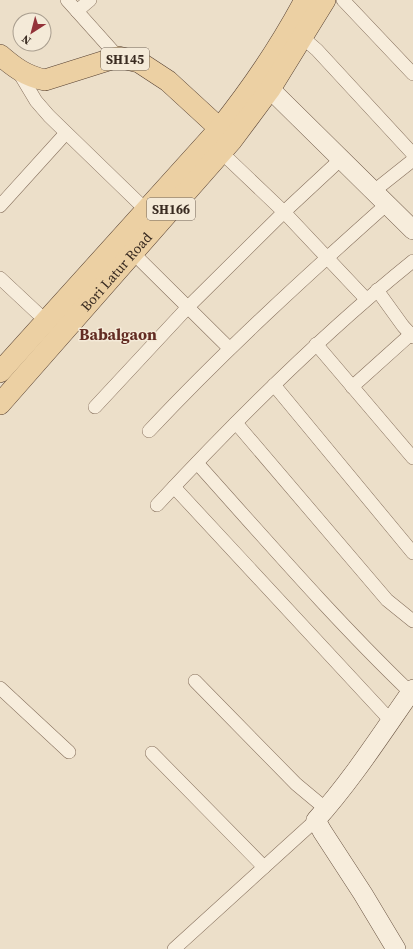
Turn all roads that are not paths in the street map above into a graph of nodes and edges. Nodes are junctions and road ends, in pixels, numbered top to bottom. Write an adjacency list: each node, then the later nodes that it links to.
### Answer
1 (67, 0): 6 (street)
2 (90, 0): 6 (street)
3 (305, 0): 12 (main road, Bori Latur Road / SH166)
4 (325, 0): 7 (main road, Bori Latur Road / SH166)
5 (343, 0): 11 (street)
6 (77, 12): 9 (street)
7 (302, 37): 12 (main road, Bori Latur Road / SH166); 15 (street)
8 (0, 55): 10 (main road, SH145 / SH145)
9 (118, 57): 10 (main road, SH145 / SH145); 14 (main road, SH145 / SH145)
10 (18, 70): 13 (street)
11 (413, 74)
12 (263, 84): 14 (main road, Bori Latur Road / SH166); 16 (street)
13 (66, 133): 20 (street); 21 (street)
14 (224, 140): 21 (main road, Bori Latur Road / SH166); 22 (street); 24 (main road, Bori Latur Road / SH166)
15 (413, 154)
16 (342, 159): 18 (street); 22 (street)
17 (413, 160): 18 (street)
18 (374, 191): 19 (street)
19 (387, 204): 23 (street); 25 (street)
20 (0, 206)
21 (146, 210): 31 (main road, Bori Latur Road / SH166)
22 (284, 212): 25 (street); 30 (street)
23 (413, 230)
24 (133, 253): 30 (street); 38 (main road, Bori Latur Road / SH166)
25 (327, 257): 29 (street); 34 (street)
26 (413, 261): 28 (street)
27 (0, 278): 31 (street)
28 (377, 290): 29 (street); 32 (street)
29 (366, 299): 33 (street)
30 (188, 308): 34 (street); 39 (street)
31 (46, 321): 35 (main road, Bori Latur Road / SH166)
32 (412, 336): 37 (street)
33 (316, 344): 36 (street); 37 (street)
34 (229, 348): 41 (street)
35 (0, 372)
36 (274, 385): 40 (street); 46 (street)
37 (352, 387): 42 (street)
38 (0, 404)
39 (95, 407)
40 (236, 423): 43 (street); 47 (street)
41 (149, 431)
42 (413, 458)
43 (197, 463): 44 (street); 50 (street)
44 (174, 487): 45 (street); 51 (street)
45 (157, 506)
46 (413, 553)
47 (413, 621)
48 (195, 681): 54 (street)
49 (0, 688): 52 (street)
50 (412, 691): 51 (street)
51 (391, 721): 54 (street)
52 (69, 752)
53 (152, 753): 55 (street)
54 (321, 814): 55 (street); 57 (street)
55 (264, 867): 56 (street)
56 (174, 949)
57 (396, 949)

